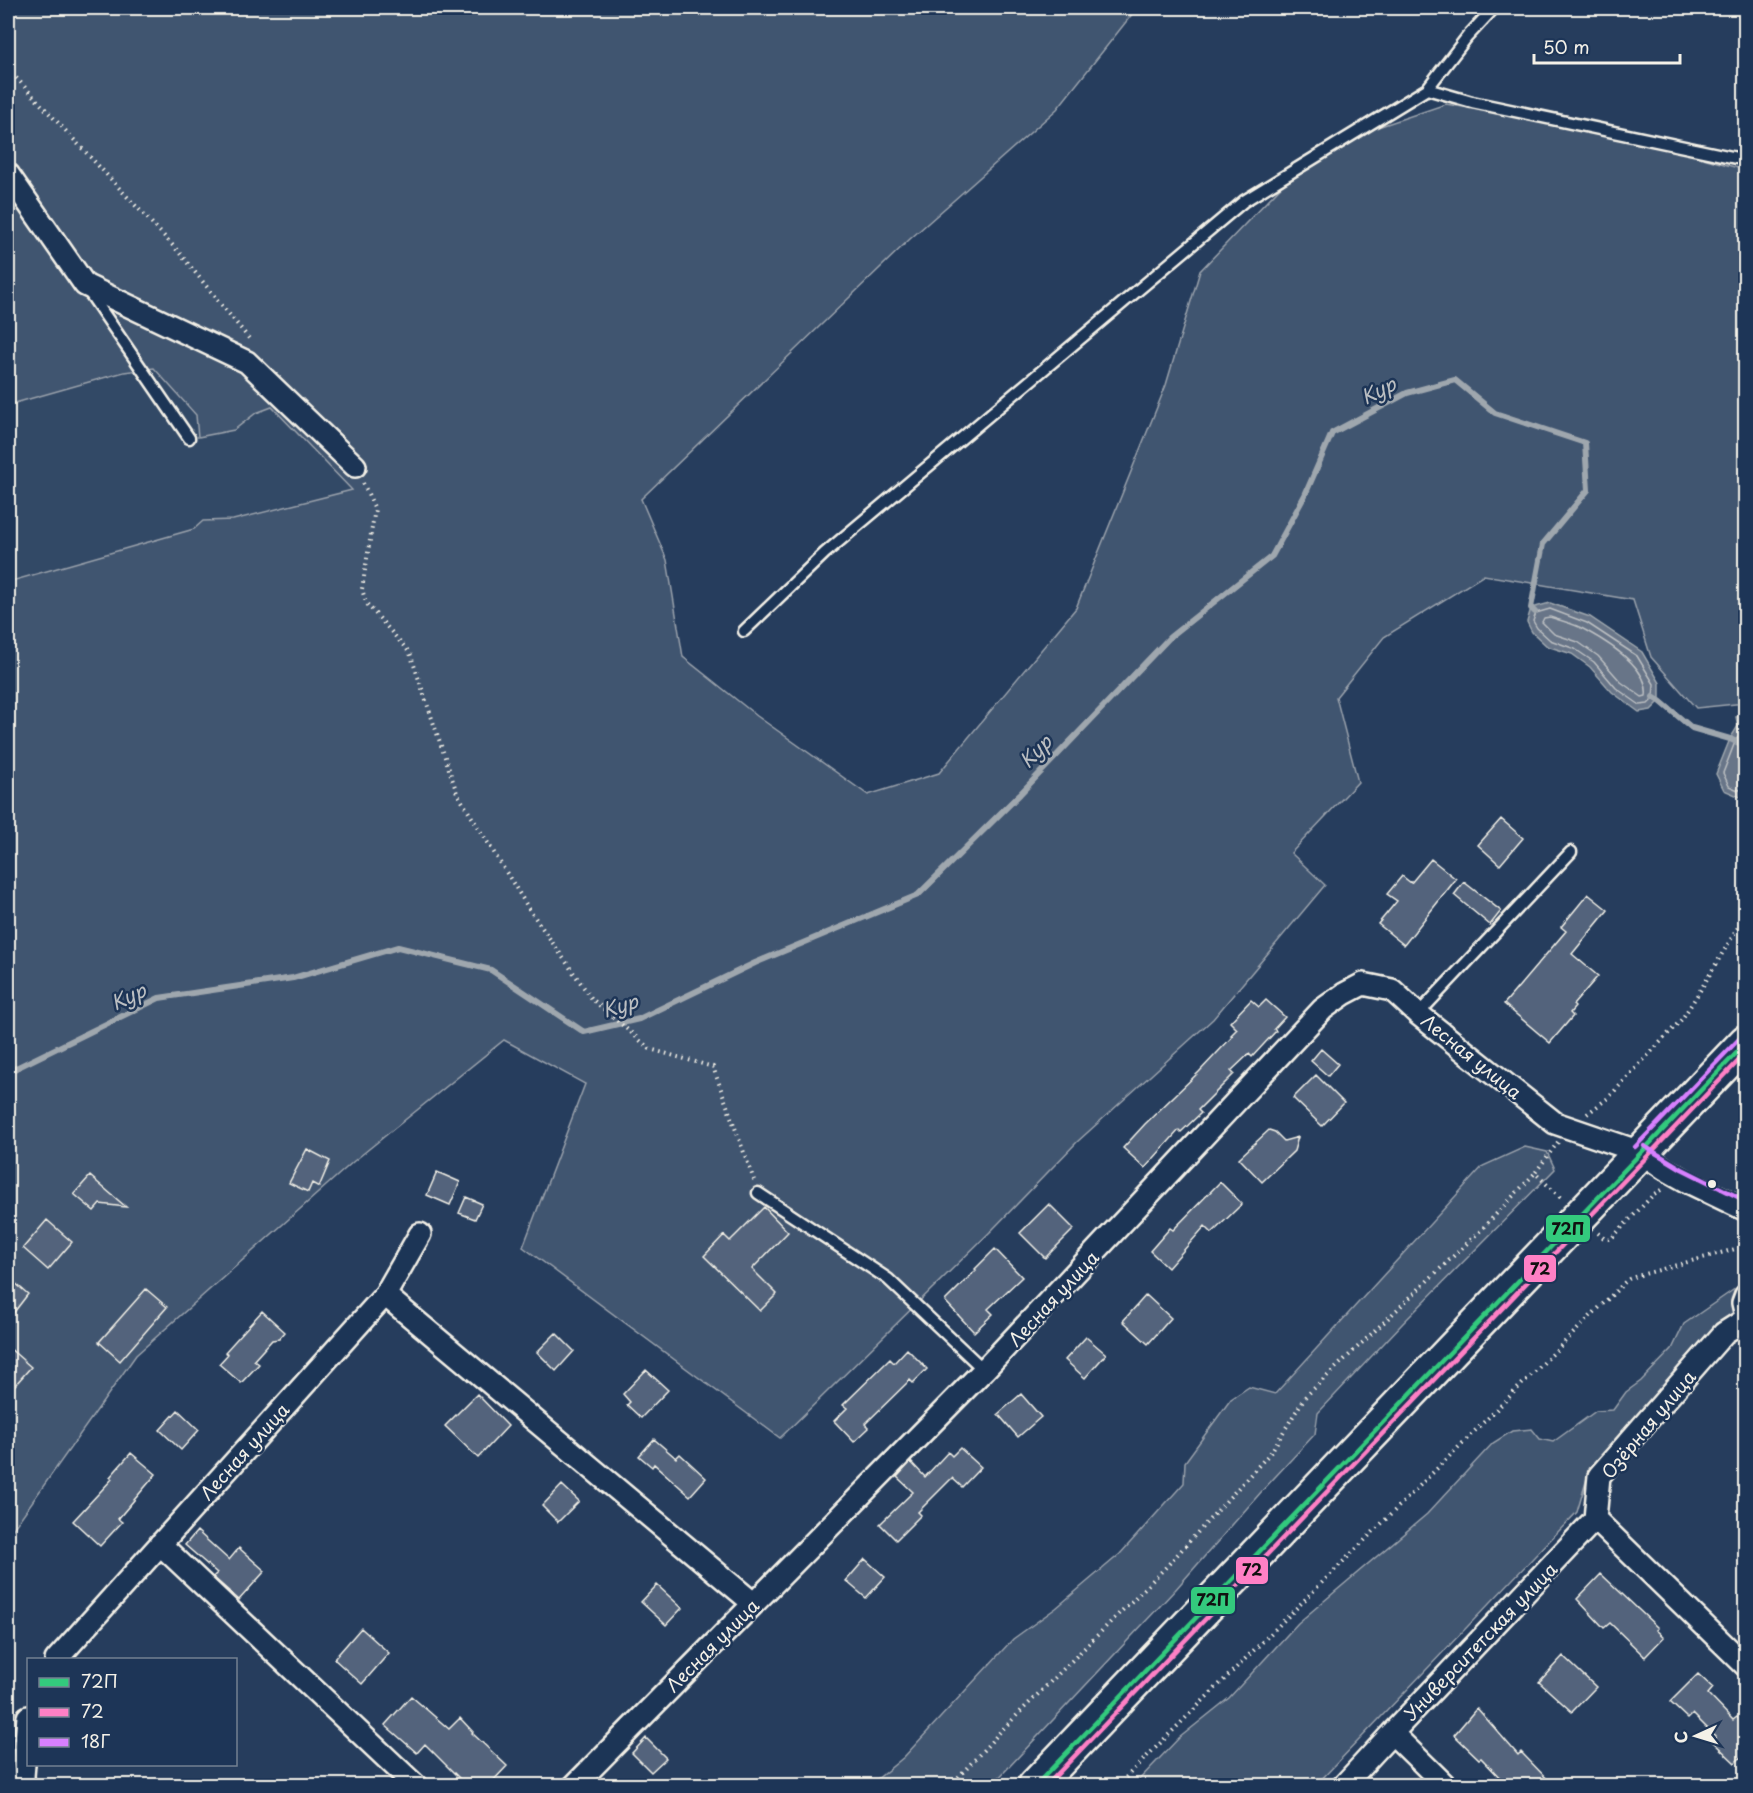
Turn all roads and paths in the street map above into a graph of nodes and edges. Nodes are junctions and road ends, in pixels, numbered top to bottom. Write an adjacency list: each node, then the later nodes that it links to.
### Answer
1 (1494, 8): 3 (lane)
2 (8, 69): 7 (path)
3 (1427, 89): 4 (lane); 10 (lane)
4 (1746, 160)
5 (8, 174): 6 (street)
6 (85, 285): 8 (lane); 9 (street)
7 (258, 349)
8 (189, 438)
9 (355, 466): 16 (path)
10 (744, 631)
11 (1571, 852): 12 (lane)
12 (1419, 1014): 14 (street, Лесная улица); 23 (street, Лесная улица)
13 (1746, 1042): 14 (main road)
14 (1641, 1152): 17 (street, Лесная улица); 35 (main road)
15 (1535, 1173): 34 (path)
16 (758, 1193): 23 (lane)
17 (1746, 1210)
18 (420, 1234): 20 (street, Лесная улица)
19 (1746, 1246): 36 (path)
20 (385, 1295): 25 (street, Лесная улица); 26 (street)
21 (1746, 1295): 22 (street)
22 (1746, 1317): 24 (street, Озёрная улица)
23 (984, 1370): 26 (street, Лесная улица)
24 (1595, 1520): 28 (street); 30 (street, Университетская улица)
25 (160, 1544): 27 (street, Лесная улица); 32 (street)
26 (753, 1603): 33 (street, Лесная улица)
27 (58, 1658)
28 (1746, 1666)
29 (27, 1729): 31 (street)
30 (1392, 1733): 37 (street); 38 (street, Университетская улица)
31 (24, 1785)
32 (416, 1785)
33 (574, 1785)
34 (950, 1785)
35 (1035, 1785)
36 (1118, 1785)
37 (1343, 1785)
38 (1446, 1785)

